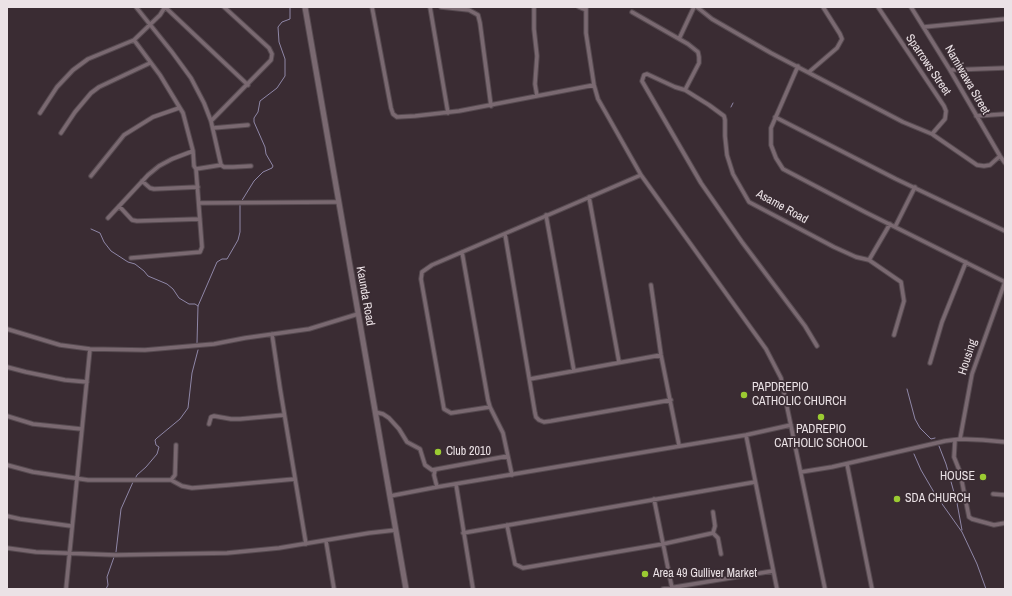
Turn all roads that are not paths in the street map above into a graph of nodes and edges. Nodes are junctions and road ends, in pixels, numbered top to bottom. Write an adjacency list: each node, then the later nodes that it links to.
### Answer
1 (136, 7): 17 (street)
2 (165, 7): 17 (street); 26 (street)
3 (224, 7): 26 (street)
4 (305, 7): 54 (main road, Kaunda Road)
5 (372, 7): 33 (street)
6 (430, 7): 33 (street)
7 (441, 7): 30 (street)
8 (534, 7): 29 (street)
9 (579, 7): 14 (street)
10 (695, 7): 19 (street); 22 (street)
11 (822, 7): 25 (street)
12 (878, 7): 41 (street, Sparrows Street)
13 (911, 7): 18 (street, Namiwawa Street)
14 (586, 9): 27 (street)
15 (632, 12): 19 (street)
16 (1005, 19): 18 (street)
17 (150, 25): 20 (street); 37 (street)
18 (924, 27): 24 (street, Namiwawa Street)
19 (679, 39): 28 (street)
20 (134, 40): 21 (street); 32 (street)
21 (150, 63): 31 (street); 40 (street)
22 (798, 66): 25 (street); 36 (street)
23 (1005, 68): 24 (street)
24 (950, 70): 35 (street, Namiwawa Street)
25 (809, 72): 41 (street)
26 (248, 85): 37 (street)
27 (594, 85): 29 (street); 48 (street)
28 (685, 90): 66 (street, Asame Road); 74 (street, Asame Road)
29 (537, 96): 30 (street)
30 (491, 106): 33 (street)
31 (179, 108): 42 (street); 49 (street)
32 (40, 113)
33 (448, 113)
34 (1005, 114): 35 (street)
35 (976, 116): 43 (street, Namiwawa Street)
36 (775, 118): 52 (street); 60 (street)
37 (211, 121): 39 (street)
38 (248, 125): 39 (street)
39 (213, 128): 45 (street)
40 (61, 133)
41 (932, 134): 43 (street)
42 (193, 151): 47 (street); 50 (street)
43 (1002, 157): 44 (street, Namiwawa Street)
44 (1005, 163)
45 (221, 166): 46 (street); 47 (street)
46 (251, 166)
47 (196, 169): 51 (street)
48 (641, 175): 53 (street); 89 (street)
49 (92, 176)
50 (142, 181): 51 (street); 56 (street)
51 (198, 187): 55 (street)
52 (915, 187): 61 (street); 62 (street)
53 (589, 197): 57 (street); 77 (street)
54 (339, 202): 55 (street); 70 (main road, Kaunda Road)
55 (199, 203): 59 (street)
56 (119, 206): 58 (street); 59 (street)
57 (546, 215): 63 (street); 80 (street)
58 (108, 218)
59 (200, 219): 65 (street)
60 (890, 224): 61 (street); 66 (street)
61 (895, 226): 67 (street)
62 (1005, 231)
63 (505, 234): 64 (street); 81 (street)
64 (462, 252): 84 (street); 84 (street)
65 (131, 258)
66 (869, 260): 73 (street, Asame Road)
67 (966, 262): 68 (street); 78 (street)
68 (1005, 282): 93 (street, Housing)
69 (651, 285): 76 (street)
70 (358, 314): 72 (street); 85 (main road, Kaunda Road)
71 (7, 329): 75 (street)
72 (272, 334): 75 (street); 86 (street)
73 (894, 335)
74 (817, 346)
75 (90, 350): 82 (street)
76 (661, 355): 77 (street); 83 (street)
77 (619, 362): 80 (street)
78 (930, 363)
79 (7, 367): 82 (street)
80 (574, 371): 81 (street)
81 (530, 379): 83 (street)
82 (87, 382): 90 (street)
83 (670, 400): 96 (street)
84 (490, 407): 97 (street)
85 (375, 412): 100 (street); 111 (main road, Kaunda Road)
86 (284, 415): 88 (street); 104 (street)
87 (7, 416): 90 (street)
88 (209, 424)
89 (792, 425): 91 (street); 101 (street)
90 (81, 430): 103 (street)
91 (746, 435): 96 (street); 106 (street)
92 (955, 440): 93 (street); 98 (street); 115 (street)
93 (960, 440): 94 (street)
94 (1005, 442)
95 (176, 445): 105 (street)
96 (678, 445): 102 (street)
97 (508, 456): 100 (street); 102 (street)
98 (847, 464): 101 (street); 136 (street)
99 (7, 465): 103 (street)
100 (436, 470): 108 (street)
101 (801, 472): 135 (street)
102 (512, 475): 107 (street)
103 (76, 478): 105 (street); 117 (street)
104 (295, 479): 105 (street); 122 (street)
105 (171, 480)
106 (755, 482): 112 (street); 127 (street)
107 (456, 484): 108 (street); 119 (street)
108 (437, 487): 111 (street)
109 (993, 494): 110 (street)
110 (1005, 495)
111 (390, 496): 118 (main road, Kaunda Road)
112 (654, 499): 116 (street); 123 (street)
113 (713, 512): 120 (street)
114 (7, 516): 117 (street)
115 (1005, 523)
116 (507, 525): 119 (street); 123 (street)
117 (71, 526): 125 (street)
118 (396, 530): 121 (street); 131 (main road, Kaunda Road)
119 (463, 533): 132 (street)
120 (713, 533): 123 (street); 126 (street)
121 (326, 541): 122 (street); 130 (street)
122 (306, 544): 125 (street)
123 (663, 544): 128 (street)
124 (7, 548): 125 (street)
125 (70, 553): 129 (street)
126 (721, 554)
127 (773, 571): 128 (street); 134 (street)
128 (672, 588): 133 (street)
129 (66, 589)
130 (334, 589)
131 (406, 589)
132 (473, 589)
133 (663, 589)
134 (777, 589)
135 (825, 589)
136 (872, 589)

